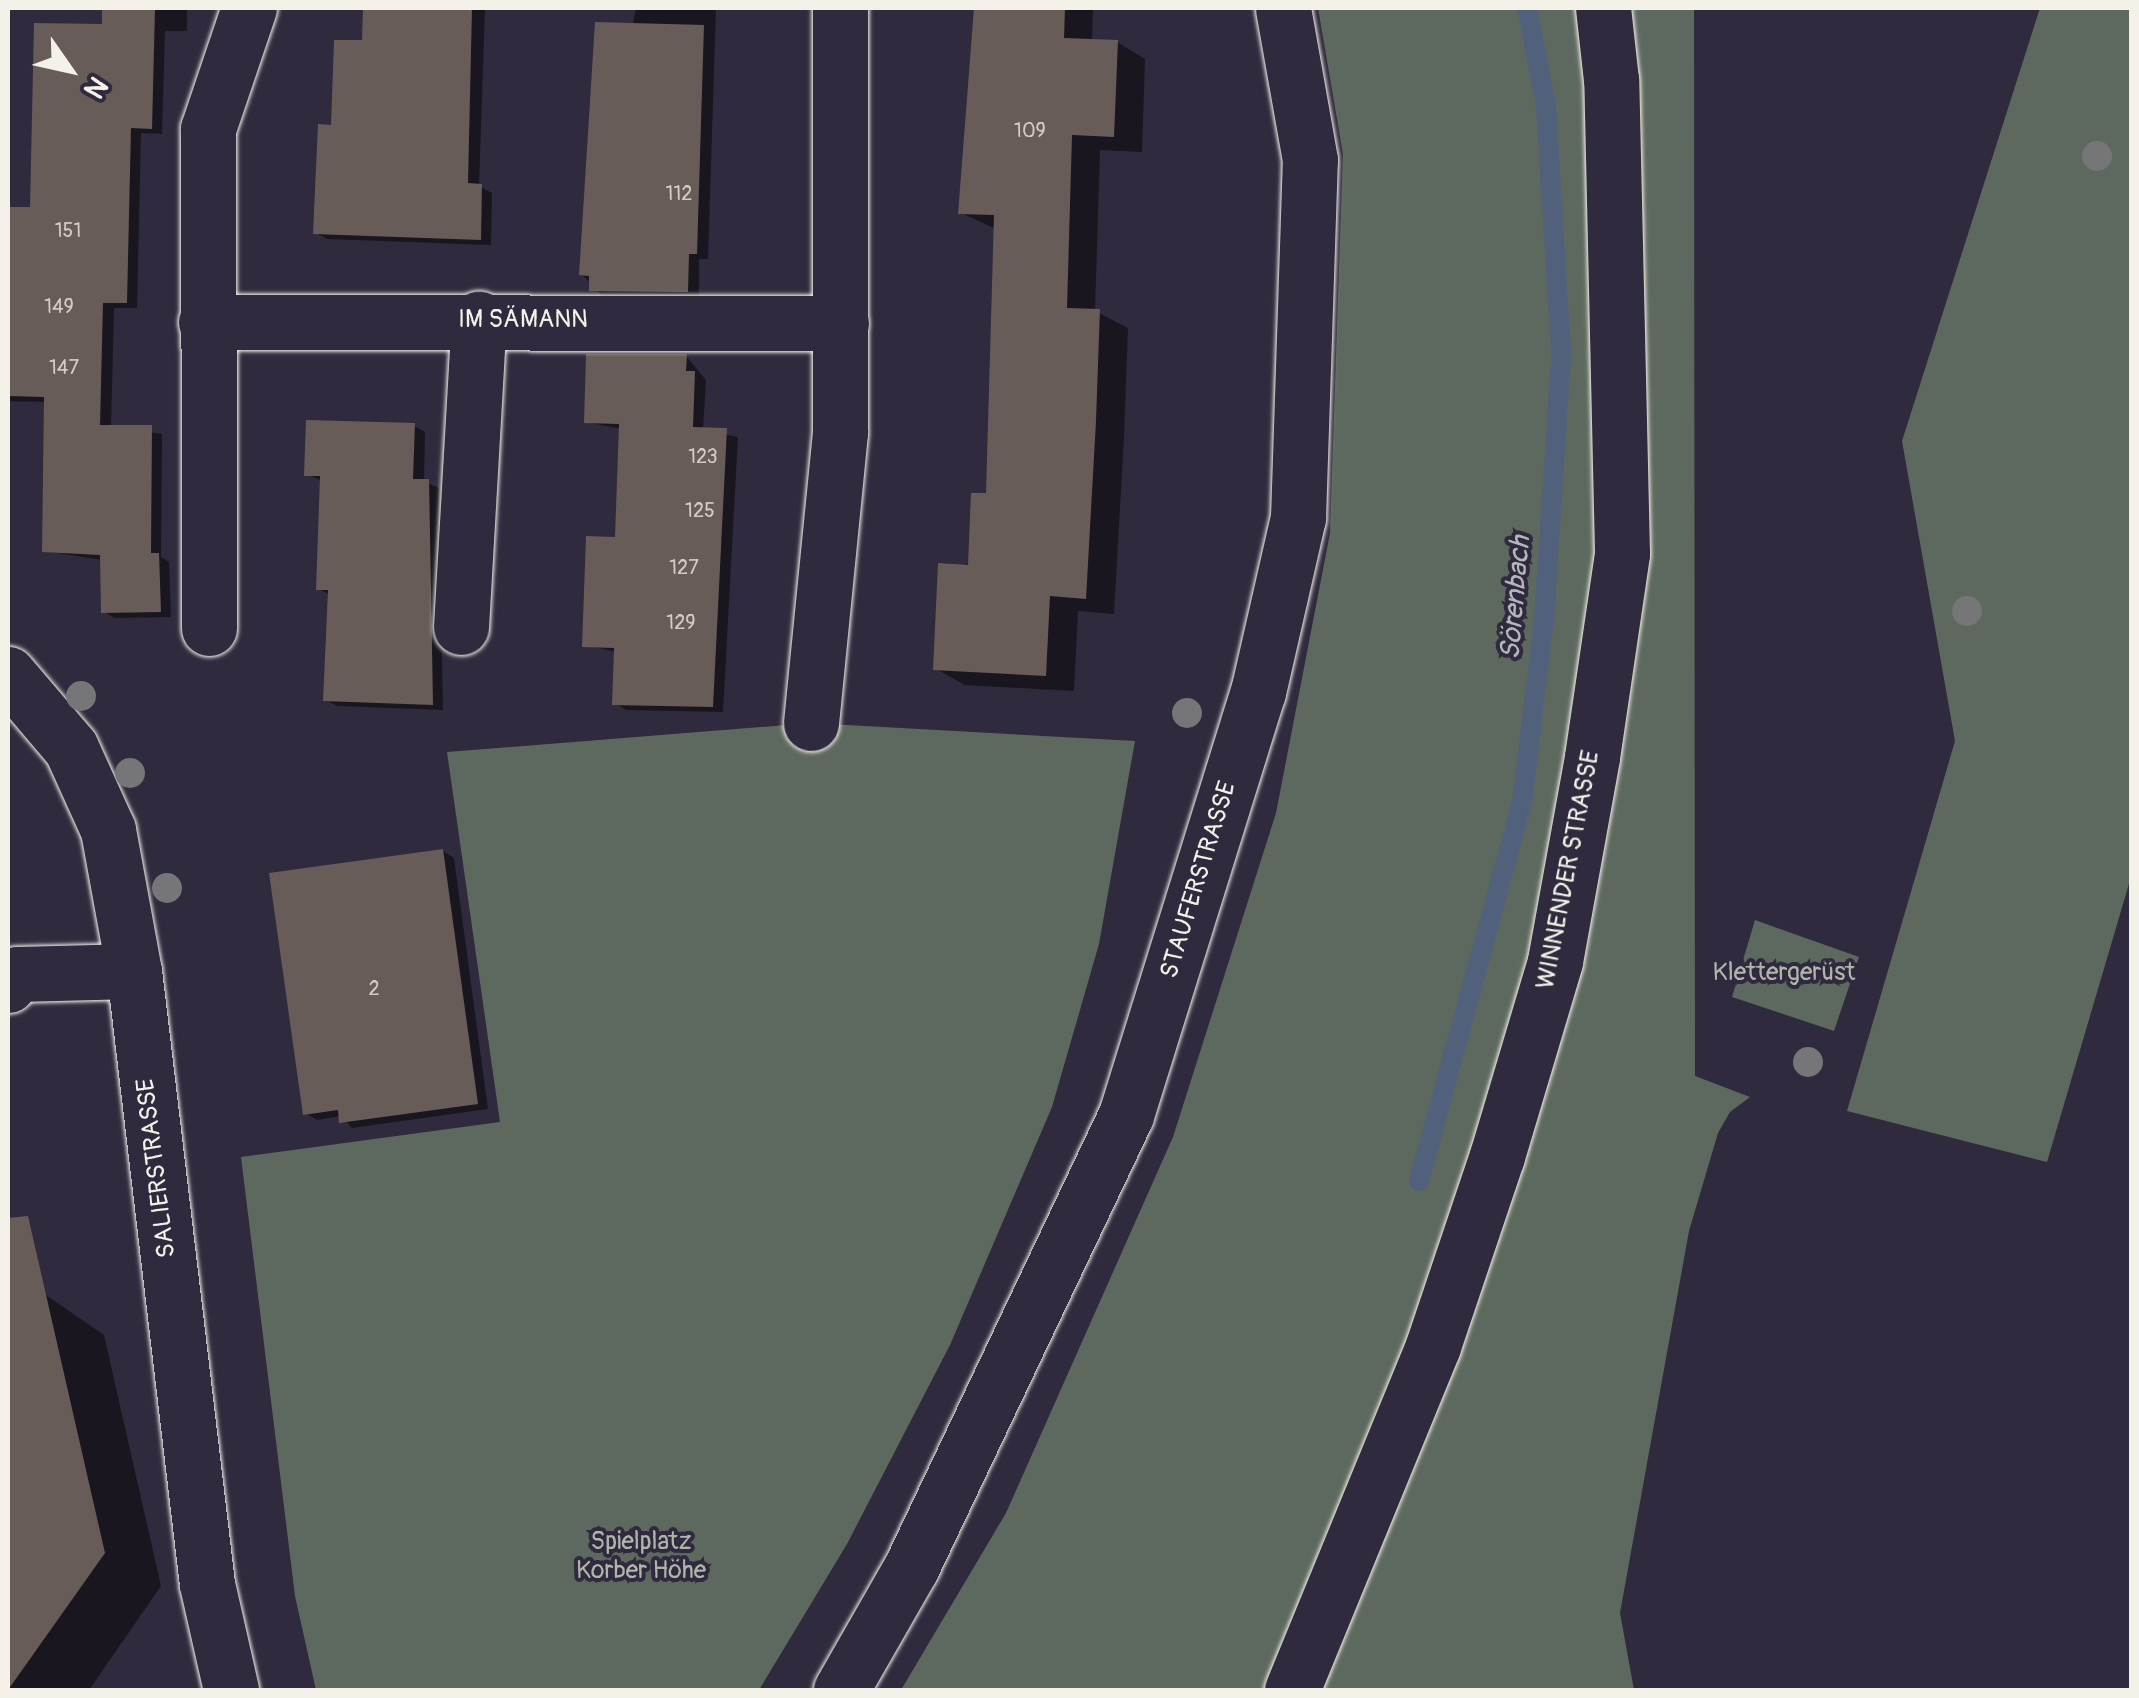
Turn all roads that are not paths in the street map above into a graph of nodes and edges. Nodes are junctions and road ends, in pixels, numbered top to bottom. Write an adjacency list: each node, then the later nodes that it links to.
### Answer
1 (249, 8): 6 (street)
2 (840, 8): 7 (street)
3 (1283, 8): 15 (street, STAUFERSTRASSE)
4 (1603, 8): 16 (street, WINNENDER STRASSE)
5 (479, 318): 6 (street, IM SÄMANN); 7 (street, IM SÄMANN); 8 (street)
6 (206, 322): 9 (street)
7 (840, 323): 11 (street)
8 (461, 626)
9 (209, 628)
10 (8, 674): 12 (street, SALIERSTRASSE)
11 (811, 723)
12 (134, 971): 13 (street); 14 (street, SALIERSTRASSE)
13 (8, 985)
14 (232, 1690)
15 (841, 1690)
16 (1292, 1690)

